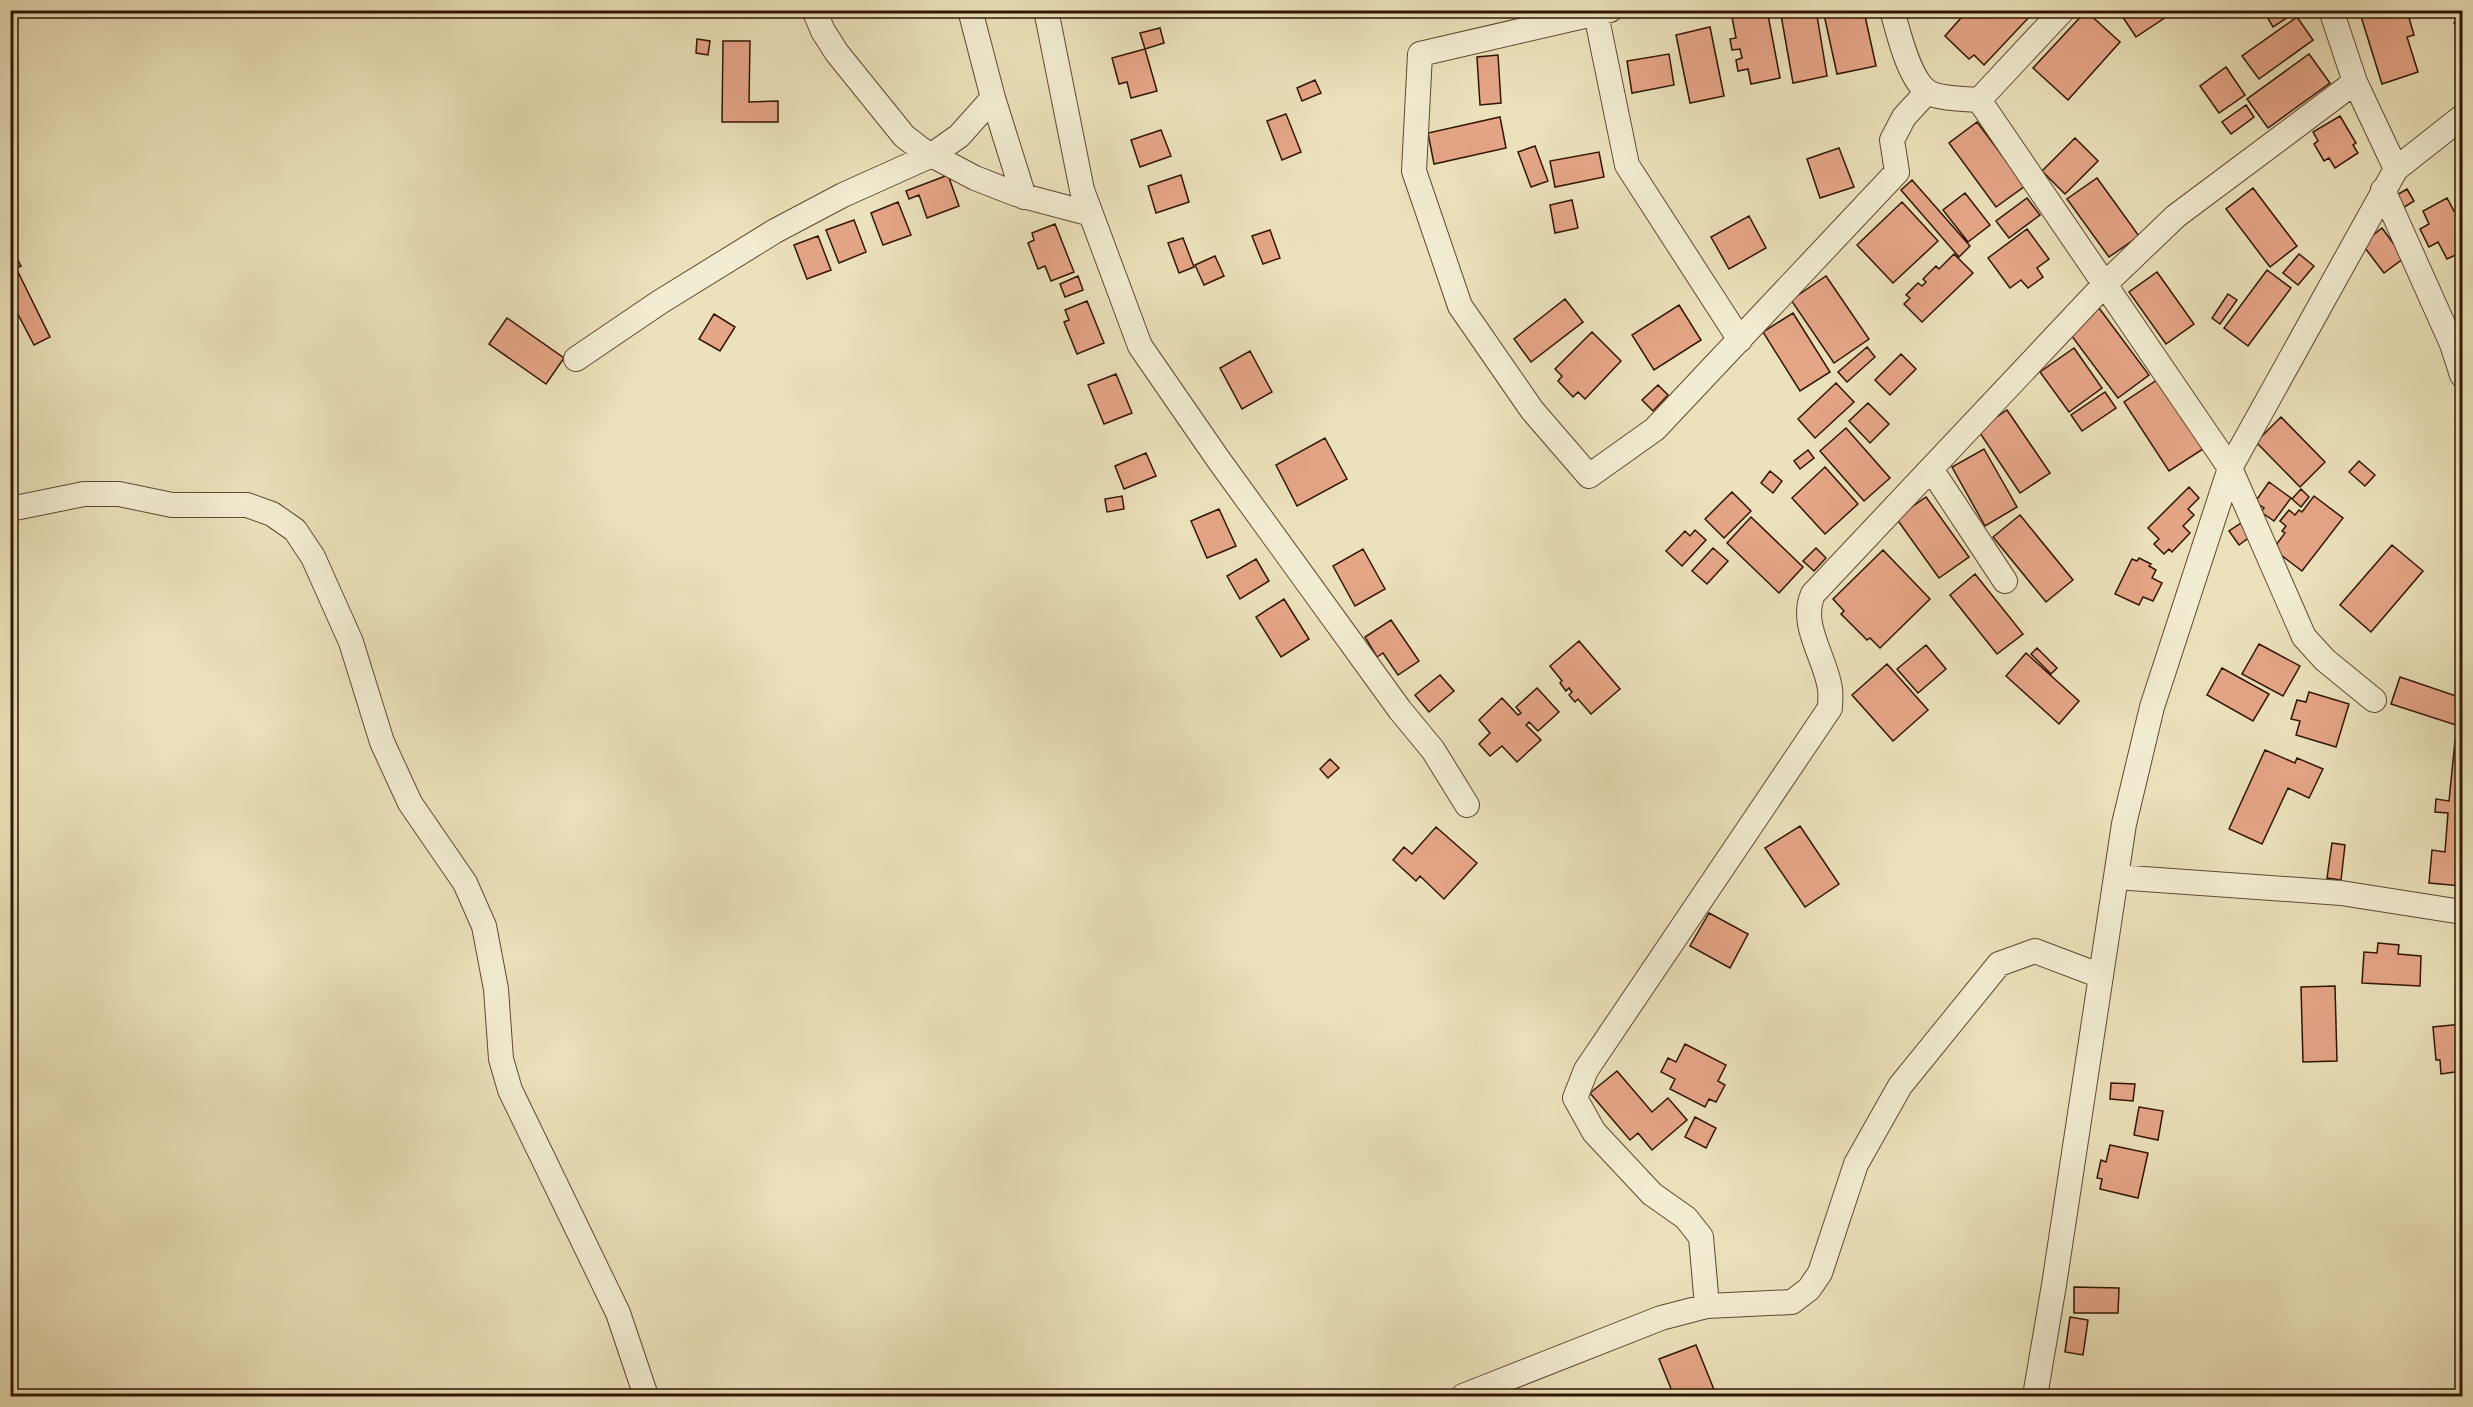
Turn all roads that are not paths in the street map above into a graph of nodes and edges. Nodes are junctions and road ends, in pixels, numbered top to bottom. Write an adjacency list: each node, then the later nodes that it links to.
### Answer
1 (814, 10): 13 (street)
2 (970, 10): 10 (street)
3 (1046, 10): 17 (street)
4 (1893, 10): 9 (street)
5 (2063, 10): 11 (street)
6 (2331, 10): 8 (street)
7 (1603, 12): 19 (street); 19 (street)
8 (2355, 82): 14 (street); 18 (street)
9 (1927, 92): 11 (street); 19 (street)
10 (993, 98): 13 (street); 16 (street)
11 (1979, 100): 18 (street)
12 (2463, 117): 14 (street)
13 (932, 155): 16 (street); 20 (street)
14 (2396, 168): 15 (street)
15 (2382, 190): 21 (street); 22 (street)
16 (1024, 197): 17 (street)
17 (1091, 214): 27 (street)
18 (2105, 284): 22 (street); 23 (street)
19 (1740, 340)
20 (576, 359)
21 (2463, 375)
22 (2230, 468): 26 (street); 28 (street)
23 (1930, 469): 25 (street); 31 (street)
24 (10, 509): 32 (street)
25 (2005, 581)
26 (2374, 700)
27 (1467, 805)
28 (2116, 877): 29 (street); 30 (street)
29 (2463, 912)
30 (2101, 976): 31 (street); 34 (street)
31 (1707, 1306): 33 (street)
32 (646, 1396)
33 (1463, 1396)
34 (2035, 1396)

